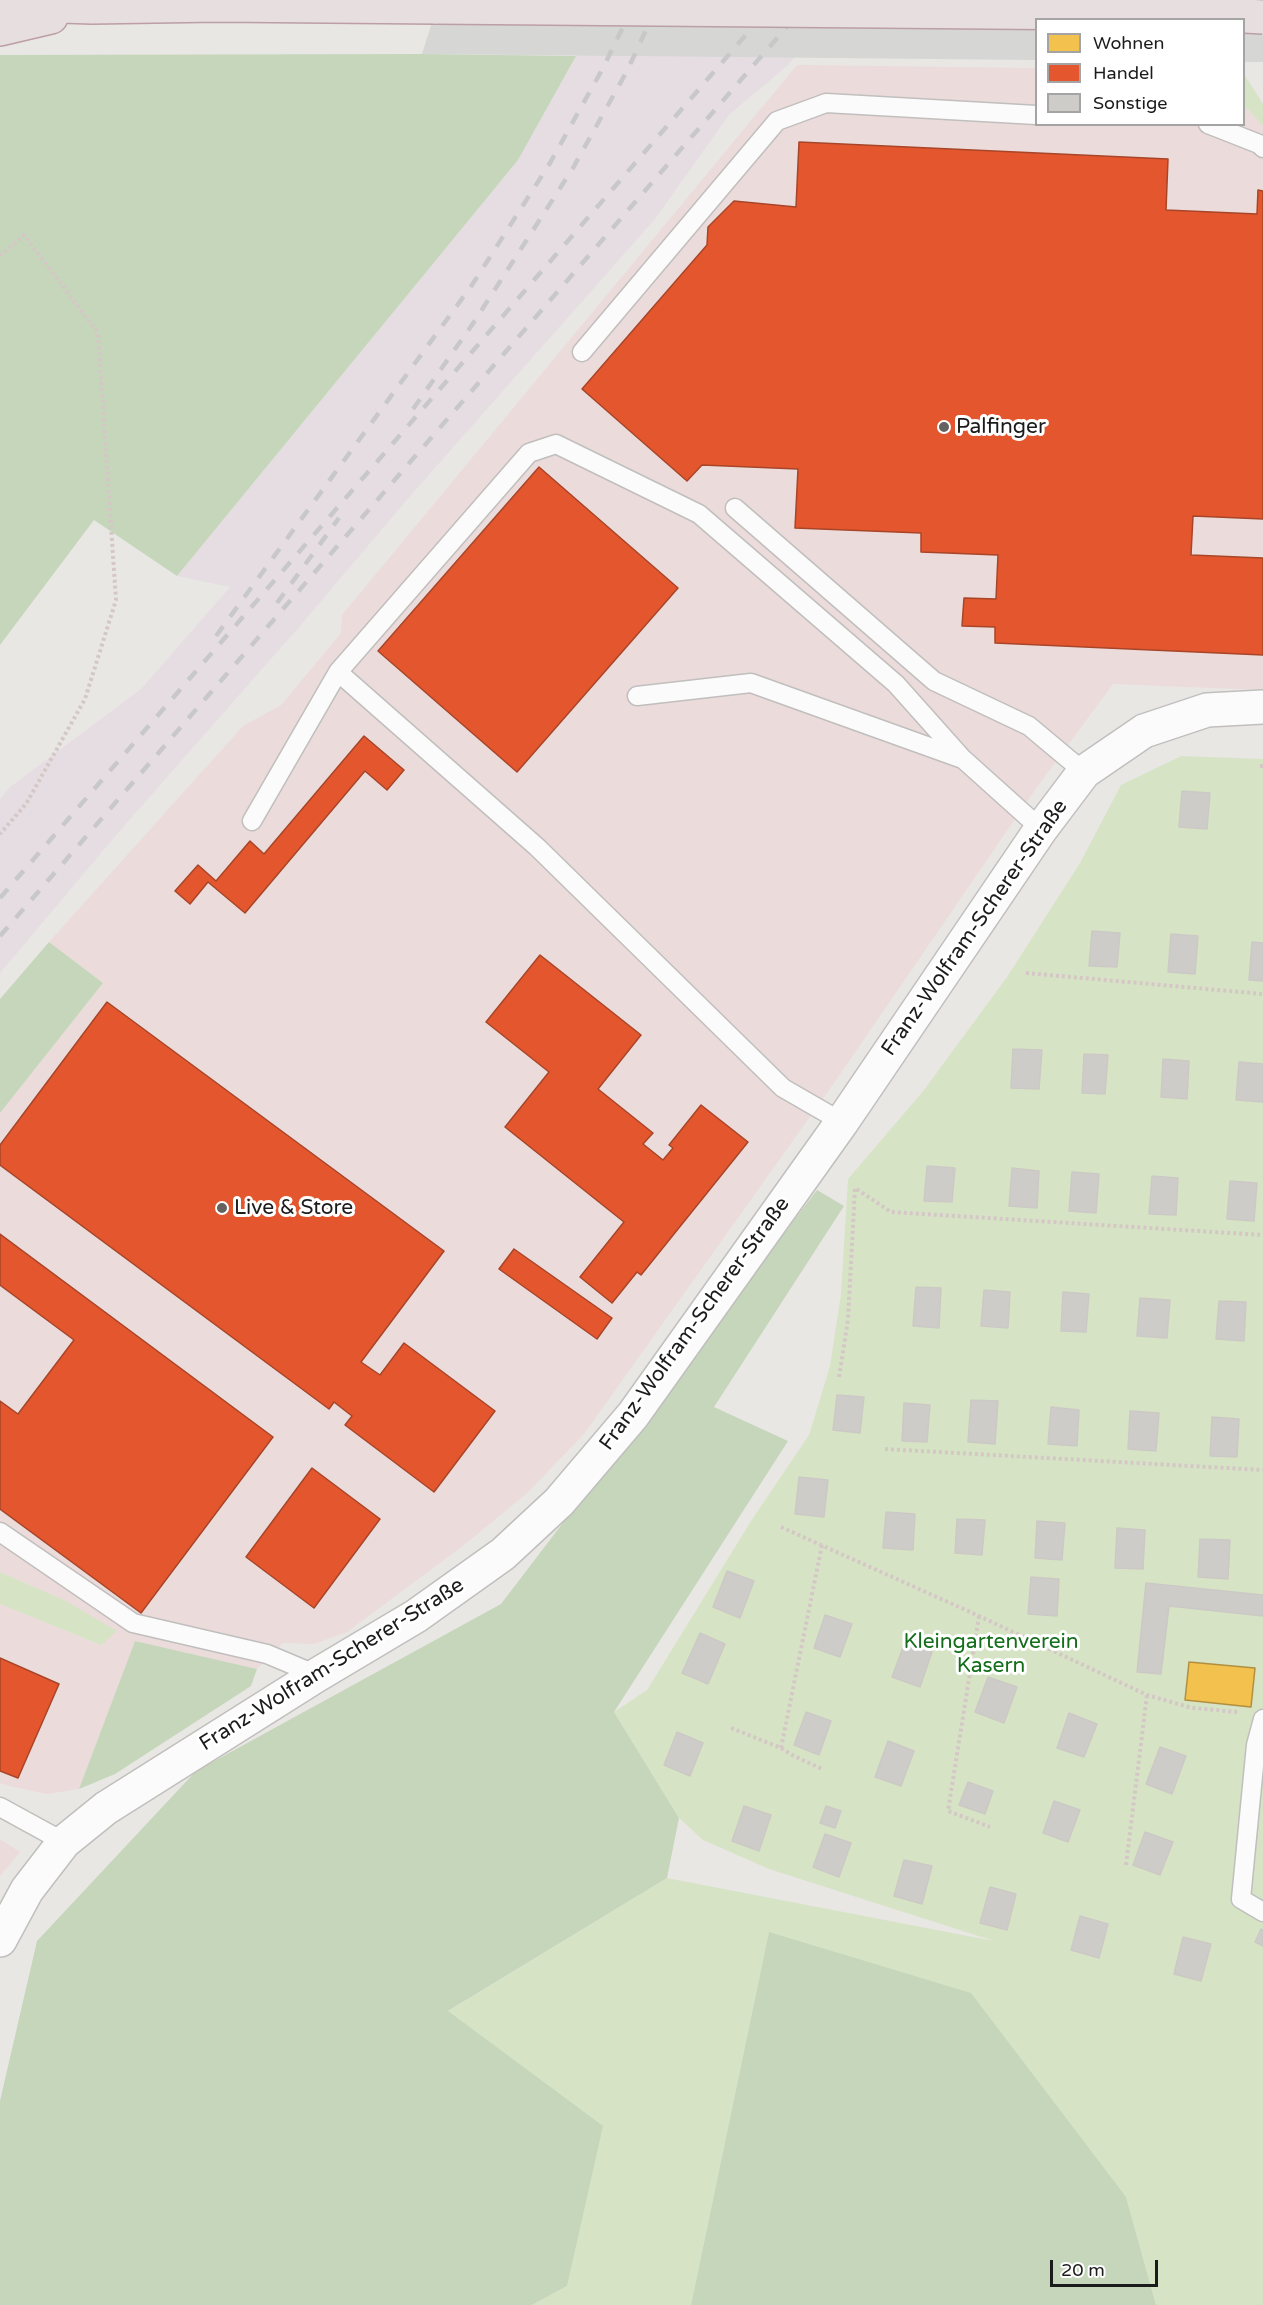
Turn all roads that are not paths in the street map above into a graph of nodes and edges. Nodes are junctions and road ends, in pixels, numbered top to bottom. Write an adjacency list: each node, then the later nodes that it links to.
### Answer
1 (1254, 0): 6 (street)
2 (0, 4): 3 (highway)
3 (92, 7): 4 (highway, bridge); 5 (highway)
4 (1263, 17)
5 (0, 29)
6 (1263, 32)
7 (1035, 115): 10 (lane)
8 (1213, 126): 9 (lane)
9 (1263, 148)
10 (582, 352)
11 (735, 508): 16 (lane)
12 (338, 672): 15 (lane); 17 (lane); 19 (lane)
13 (637, 696): 15 (lane)
14 (1263, 707): 16 (street, Franz-Wolfram-Scherer-Straße)
15 (962, 758): 18 (lane)
16 (1084, 772): 18 (street, Franz-Wolfram-Scherer-Straße)
17 (252, 821)
18 (1041, 829): 19 (street, Franz-Wolfram-Scherer-Straße)
19 (842, 1122): 21 (street, Franz-Wolfram-Scherer-Straße)
20 (0, 1532): 21 (lane)
21 (317, 1675): 24 (street, Franz-Wolfram-Scherer-Straße)
22 (1263, 1719): 25 (lane)
23 (0, 1808): 24 (lane)
24 (64, 1842): 26 (street, Franz-Wolfram-Scherer-Straße)
25 (1263, 1912)
26 (0, 1940)

